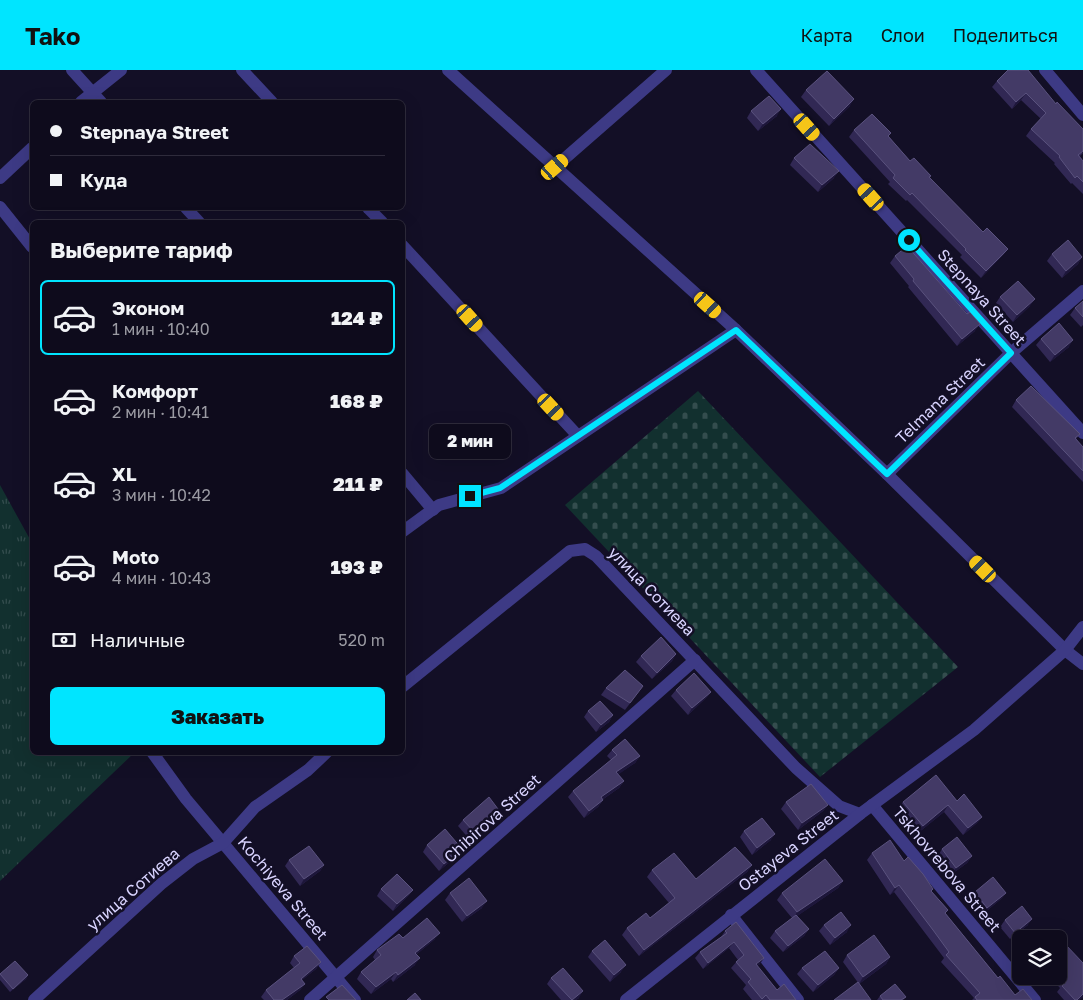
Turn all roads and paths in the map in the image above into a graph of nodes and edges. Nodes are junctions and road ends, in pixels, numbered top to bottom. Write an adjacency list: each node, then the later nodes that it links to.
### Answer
1 (72, 70): 8 (street)
2 (121, 70): 8 (street)
3 (242, 70): 11 (street)
4 (448, 70): 14 (street)
5 (666, 70): 14 (street)
6 (756, 70): 25 (street, Stepnaya Street)
7 (1045, 70): 12 (street)
8 (92, 92): 9 (street); 10 (street)
9 (83, 100)
10 (99, 100)
11 (270, 100)
12 (1083, 115)
13 (30, 150): 15 (street)
14 (555, 167): 24 (street)
15 (0, 178)
16 (0, 207): 21 (street)
17 (188, 210): 19 (street)
18 (370, 210): 20 (street)
19 (197, 220)
20 (380, 220)
21 (30, 244)
22 (405, 248): 27 (street)
23 (1083, 291): 25 (street, Telmana Street)
24 (736, 330): 27 (street); 28 (street)
25 (1011, 353): 26 (street, Stepnaya Street); 28 (street, Telmana Street)
26 (1083, 434)
27 (578, 436): 30 (street)
28 (887, 474): 33 (street)
29 (405, 477): 30 (street)
30 (433, 510): 31 (street)
31 (405, 530)
32 (1083, 627): 33 (street, Ostayeva Street)
33 (1066, 650): 35 (street); 39 (street, Ostayeva Street)
34 (695, 660): 36 (street, улица Сотиева); 40 (street, улица Сотиева); 43 (street, Chibirova Street)
35 (1083, 664)
36 (405, 685)
37 (154, 755): 41 (street, Kochiyeva Street)
38 (324, 755): 41 (street, улица Сотиева)
39 (872, 805): 40 (street, Ostayeva Street); 49 (street, Tskhovrebova Street)
40 (860, 814): 42 (street, Ostayeva Street)
41 (223, 843): 43 (street, Kochiyeva Street); 44 (street, улица Сотиева)
42 (731, 915): 47 (street, Ostayeva Street); 48 (street)
43 (337, 977): 45 (street, Chibirova Street); 46 (street, Kochiyeva Street)
44 (34, 1000)
45 (310, 1000)
46 (354, 1000)
47 (626, 1000)
48 (798, 1000)
49 (1035, 1000)

